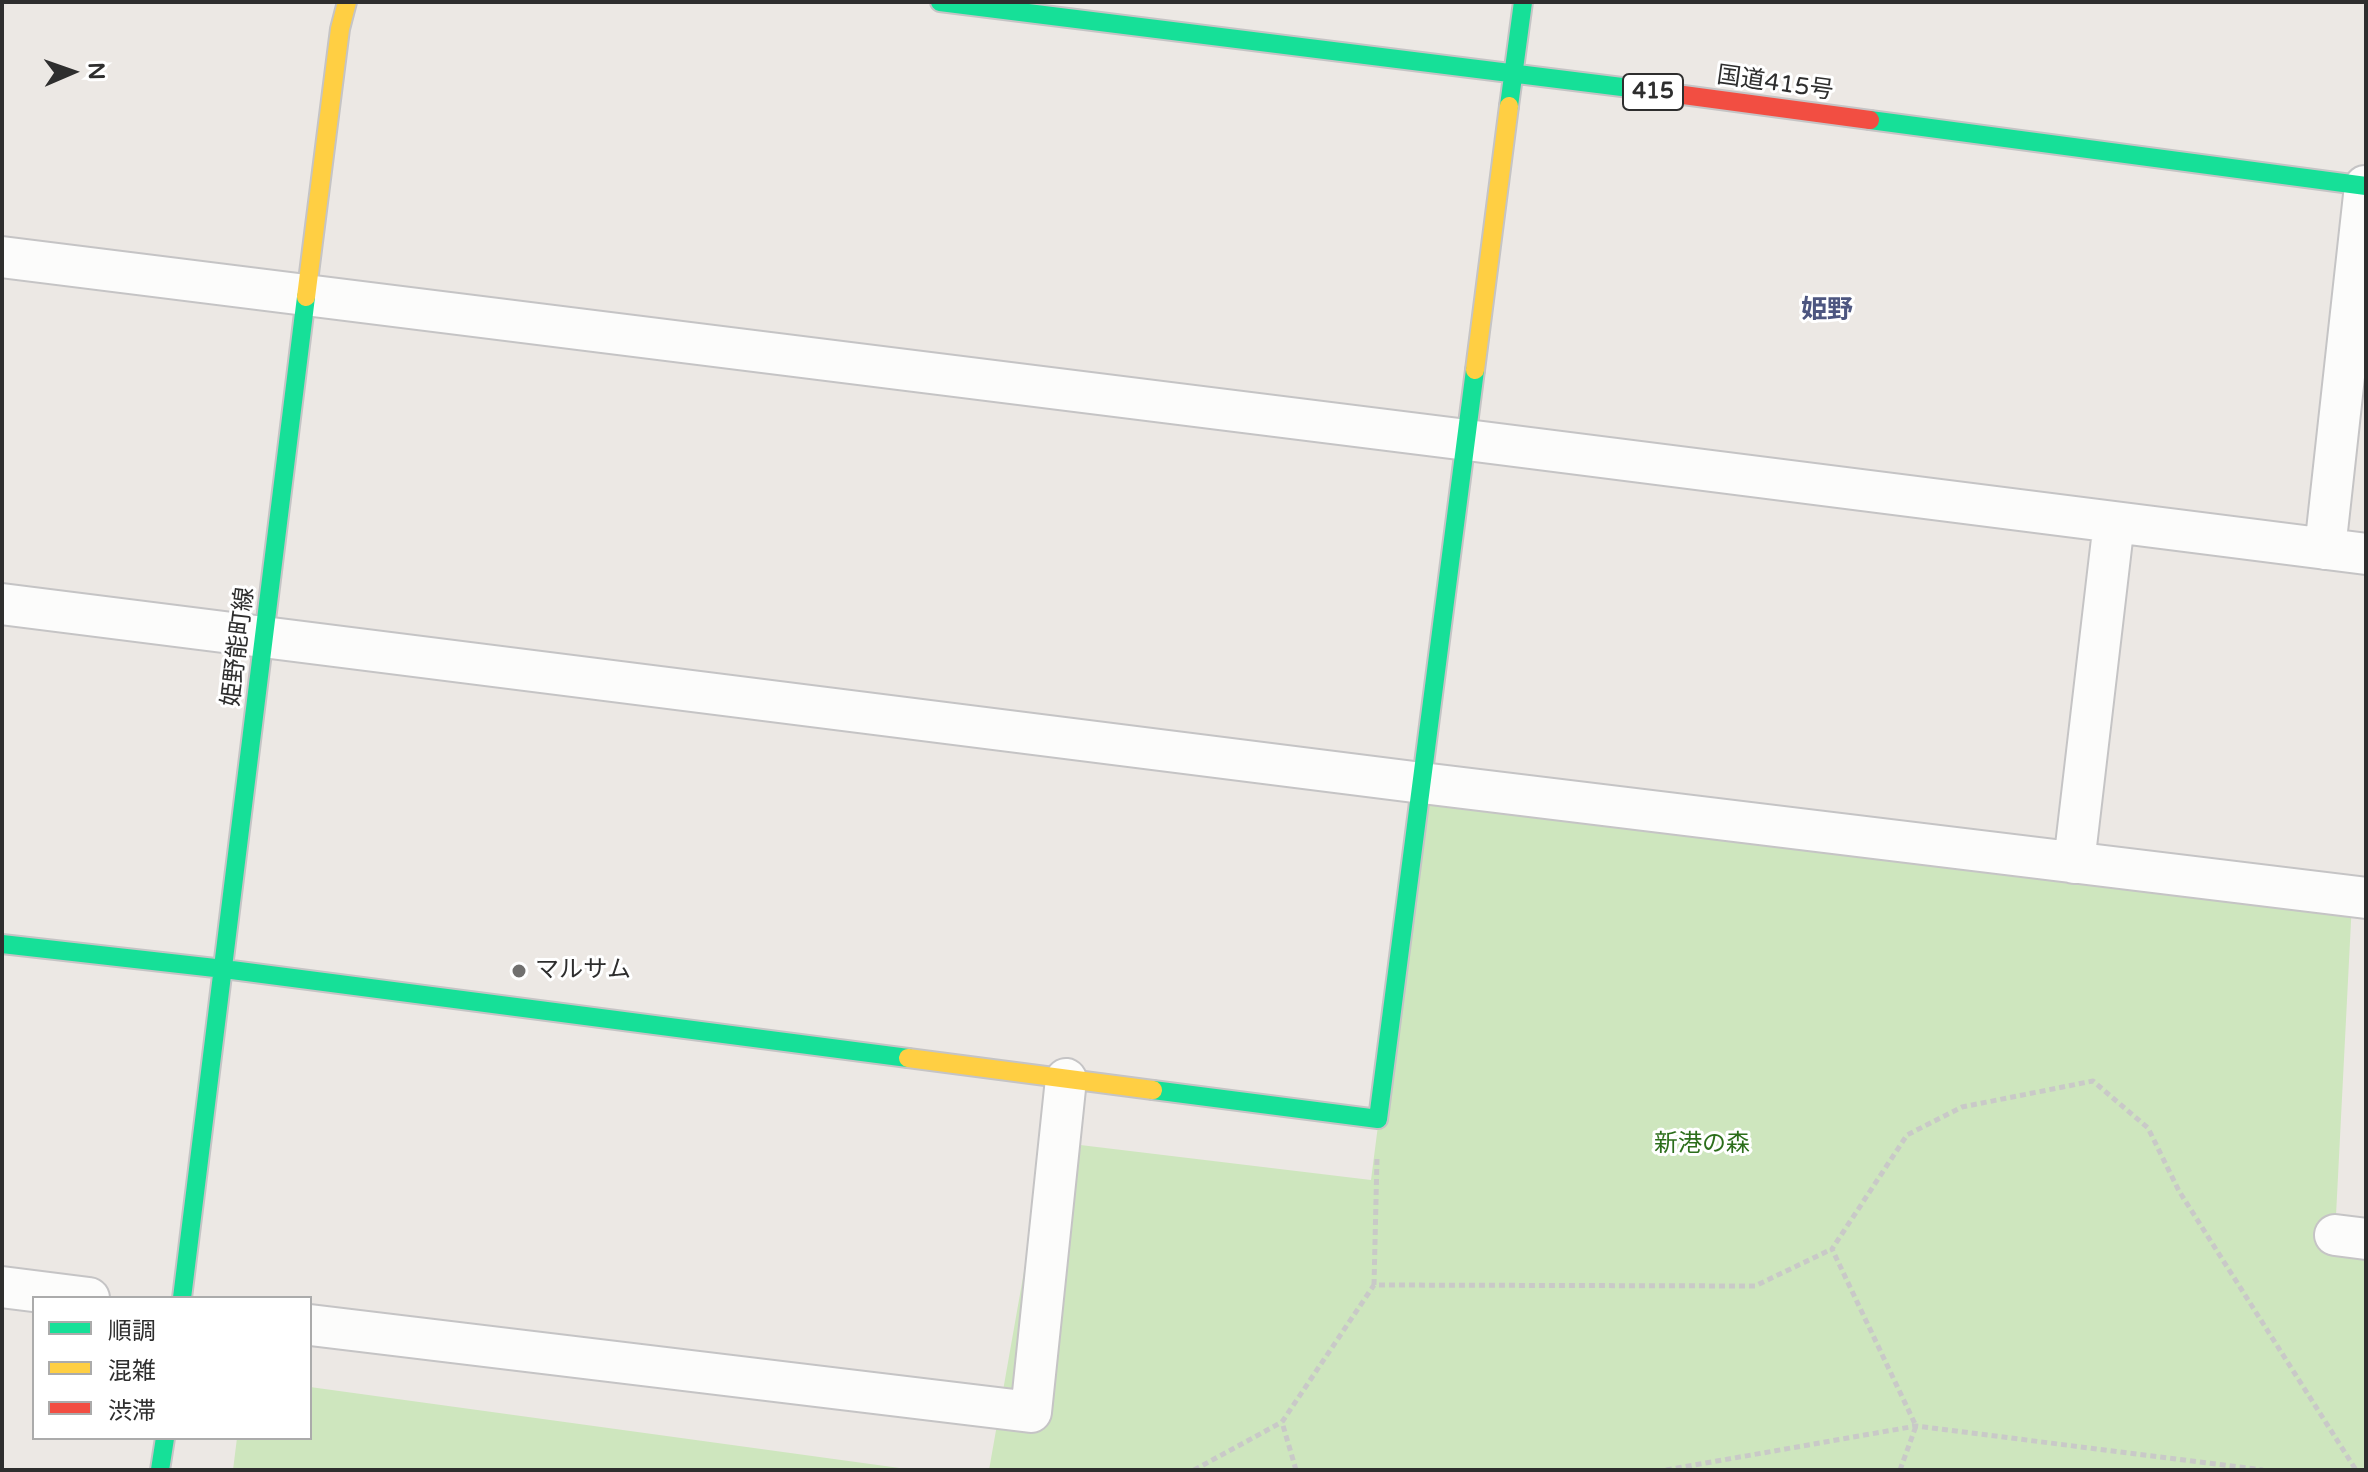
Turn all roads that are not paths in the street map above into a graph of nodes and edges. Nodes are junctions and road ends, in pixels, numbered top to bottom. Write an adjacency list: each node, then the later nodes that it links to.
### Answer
1 (347, 2): 7 (main road, 姫野能町線)
2 (940, 2): 4 (main road, 国道415号 / 415)
3 (1523, 2): 4 (main road)
4 (1515, 73): 5 (main road, 国道415号 / 415); 8 (main road)
5 (2366, 186): 10 (street)
6 (2, 257): 7 (street)
7 (306, 295): 8 (street); 13 (main road, 姫野能町線)
8 (1467, 440): 9 (street); 14 (main road)
9 (2114, 522): 10 (street); 15 (street)
10 (2325, 549): 11 (street)
11 (2366, 554)
12 (2, 604): 13 (street)
13 (265, 636): 14 (street); 18 (main road, 姫野能町線)
14 (1422, 783): 15 (street); 19 (main road)
15 (2074, 863): 16 (street)
16 (2366, 898)
17 (2, 944): 18 (main road)
18 (224, 969): 19 (main road); 22 (main road, 姫野能町線)
19 (1066, 1079): 23 (street)
20 (2, 1287): 21 (street)
21 (73, 1296)
22 (182, 1296)
23 (312, 1325)
24 (165, 1440): 25 (main road)
25 (160, 1470)

